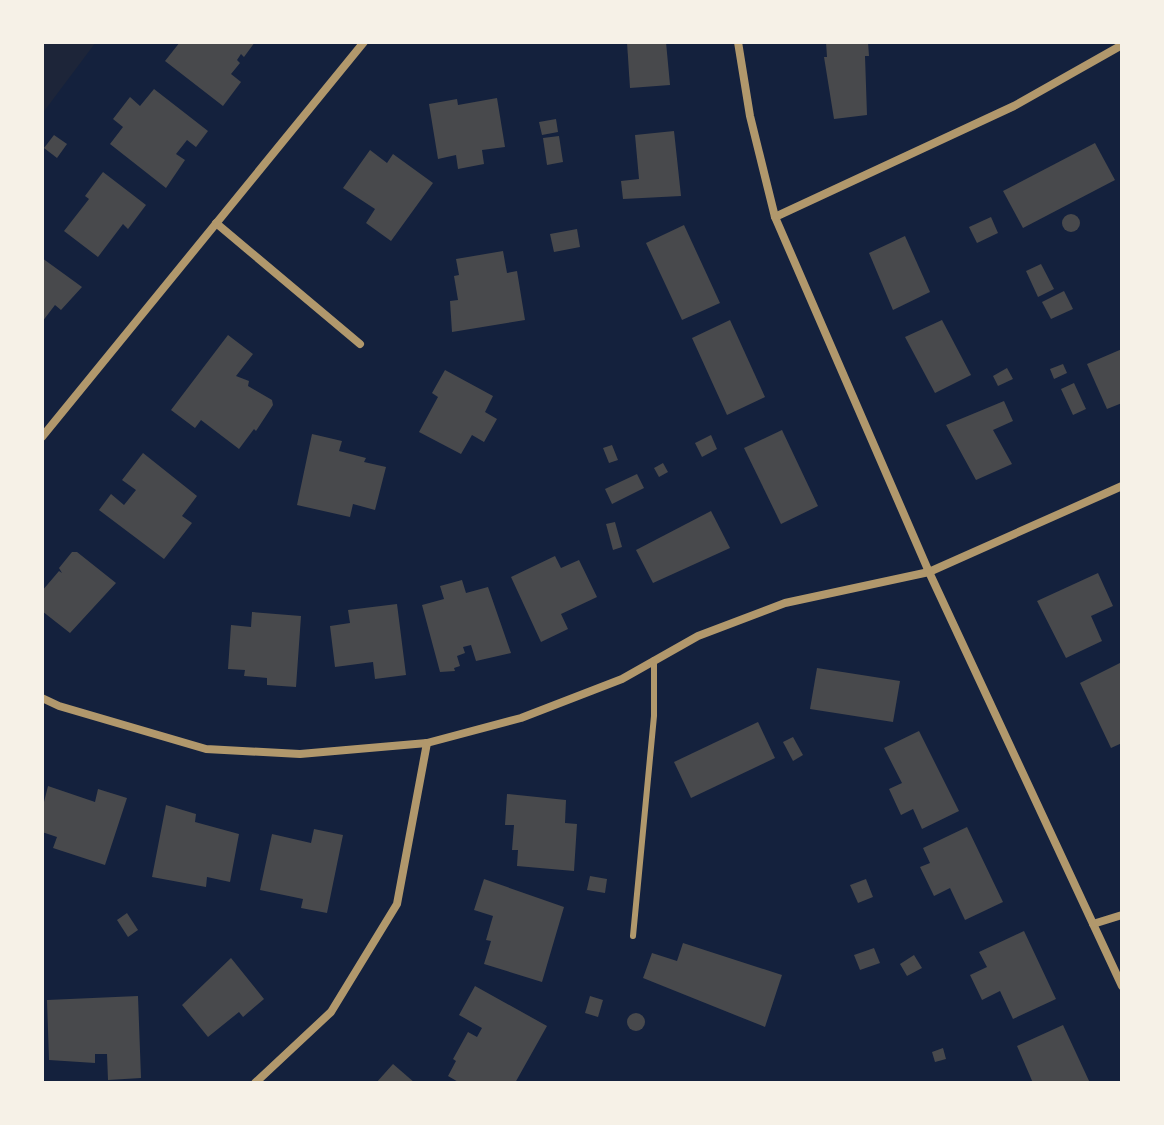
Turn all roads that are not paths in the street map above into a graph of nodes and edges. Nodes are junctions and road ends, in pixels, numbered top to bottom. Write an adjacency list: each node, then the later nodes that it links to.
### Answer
1 (364, 42): 5 (street)
2 (738, 42): 4 (street)
3 (1122, 45): 4 (street)
4 (775, 217): 9 (street)
5 (216, 223): 6 (street); 7 (street)
6 (360, 344)
7 (42, 437)
8 (1122, 486): 9 (street)
9 (929, 572): 10 (street); 14 (street)
10 (654, 660): 12 (street); 15 (lane)
11 (42, 698): 12 (street)
12 (427, 743): 17 (street)
13 (1122, 915): 14 (street)
14 (1093, 924): 16 (street)
15 (633, 936)
16 (1122, 986)
17 (255, 1083)

